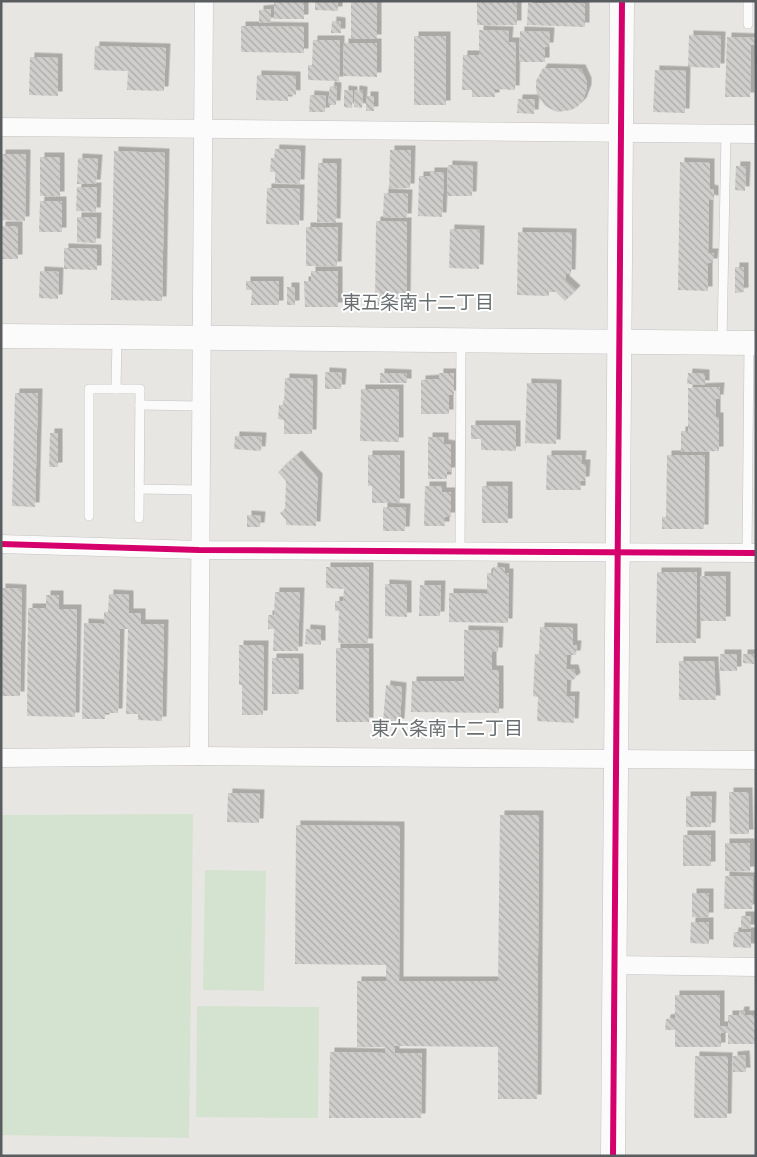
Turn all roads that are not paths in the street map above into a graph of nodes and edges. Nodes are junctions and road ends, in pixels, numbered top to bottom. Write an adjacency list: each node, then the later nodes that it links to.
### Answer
1 (204, 1): 6 (street)
2 (622, 1): 7 (street)
3 (748, 1): 4 (lane)
4 (748, 24)
5 (1, 127): 6 (street)
6 (203, 130): 7 (street); 12 (street)
7 (621, 133): 8 (street); 14 (street)
8 (726, 133): 9 (street); 15 (lane)
9 (756, 134)
10 (1, 336): 11 (street)
11 (118, 337): 12 (street); 17 (lane)
12 (201, 338): 13 (street); 19 (street)
13 (461, 340): 14 (street); 26 (lane)
14 (619, 342): 15 (street); 27 (street)
15 (722, 343): 16 (street)
16 (752, 343): 28 (lane)
17 (116, 389): 18 (lane); 22 (lane)
18 (140, 405): 19 (lane); 20 (lane)
19 (200, 406): 21 (street)
20 (139, 489): 21 (lane); 23 (lane)
21 (200, 490): 25 (street)
22 (88, 516)
23 (139, 518)
24 (1, 544): 25 (street)
25 (199, 550): 26 (street); 29 (street)
26 (460, 552): 27 (street)
27 (618, 552): 28 (street); 31 (street)
28 (751, 553)
29 (199, 756): 30 (street); 31 (street)
30 (1, 758)
31 (617, 760): 32 (street); 33 (street)
32 (756, 760)
33 (615, 966): 34 (street); 35 (street)
34 (756, 966)
35 (613, 1156)

